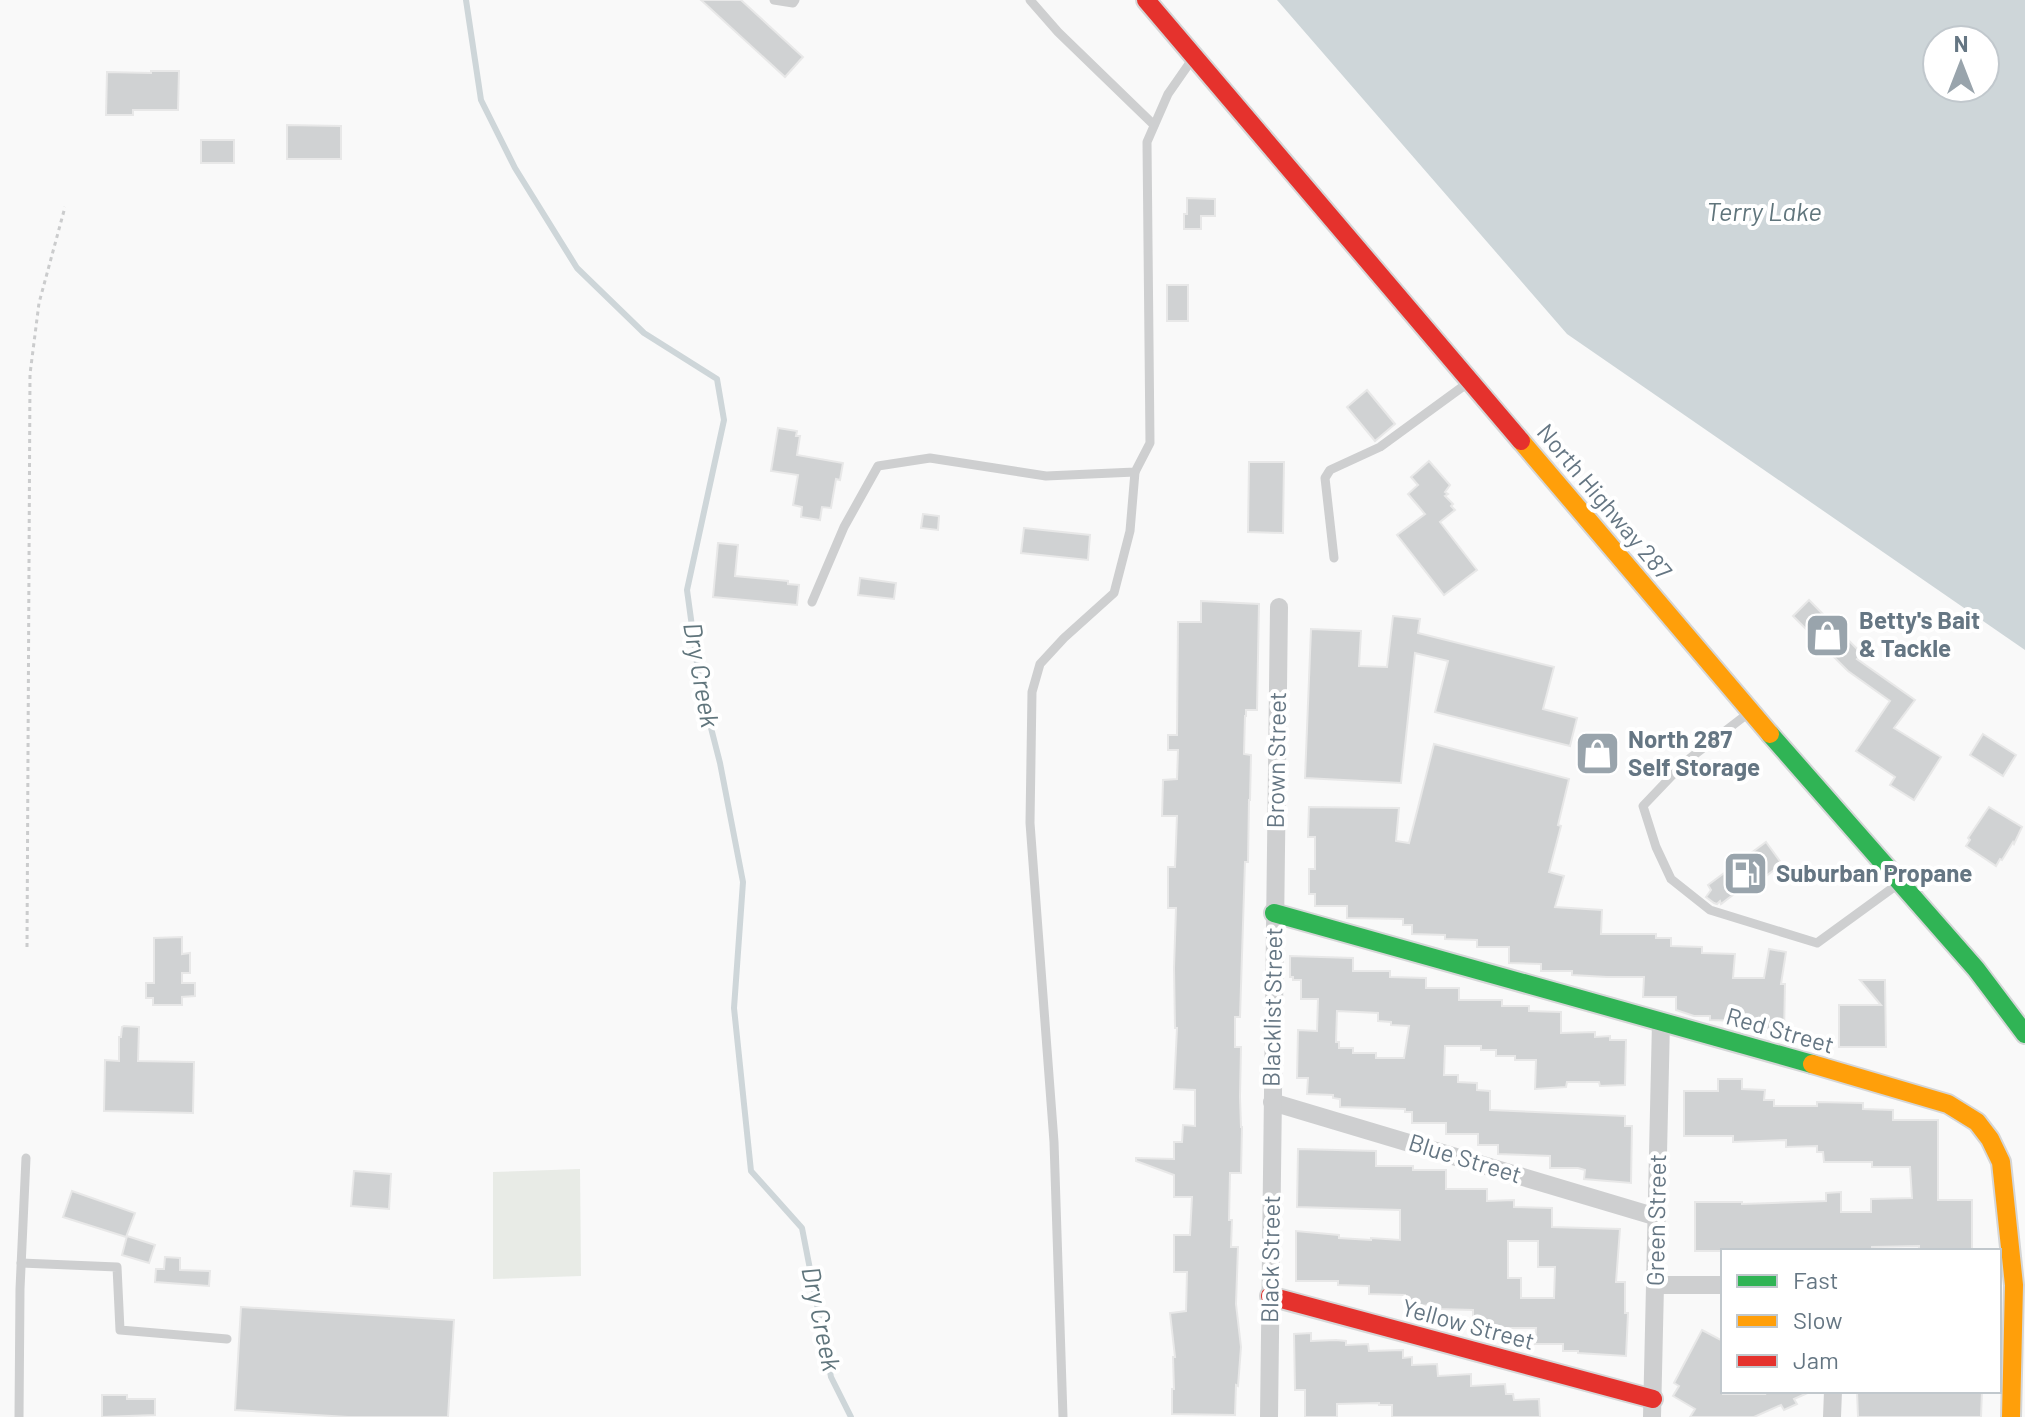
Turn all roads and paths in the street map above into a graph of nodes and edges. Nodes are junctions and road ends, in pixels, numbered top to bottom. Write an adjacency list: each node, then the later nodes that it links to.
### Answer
1 (774, 0): 2 (lane)
2 (795, 0)
3 (1030, 0): 6 (lane)
4 (1146, 0): 5 (main road, North Highway 287)
5 (1194, 57): 6 (lane); 8 (main road, North Highway 287)
6 (1154, 125): 9 (lane)
7 (65, 207): 16 (path)
8 (1471, 381): 10 (lane); 13 (main road, North Highway 287)
9 (1135, 472): 11 (lane); 32 (lane)
10 (1334, 558)
11 (812, 602)
12 (1279, 607): 15 (street, Brown Street)
13 (1750, 711): 14 (main road, North Highway 287); 14 (lane)
14 (1900, 882): 18 (main road, North Highway 287)
15 (1274, 913): 17 (main road, Red Street); 19 (street, Blacklist Street)
16 (27, 947)
17 (1661, 1022): 21 (street, Green Street); 22 (main road, Red Street)
18 (2025, 1034)
19 (1272, 1102): 21 (street, Blue Street); 27 (street, Black Street)
20 (26, 1158): 23 (lane)
21 (1657, 1217): 25 (street, Green Street)
22 (2018, 1248): 24 (main road, Red Street)
23 (21, 1263): 28 (lane); 31 (lane)
24 (2013, 1284): 35 (main road, Red Street)
25 (1655, 1285): 26 (street); 30 (street, Green Street)
26 (1721, 1285)
27 (1270, 1296): 30 (main road, Yellow Street); 33 (street, Black Street)
28 (227, 1339)
29 (1833, 1393): 34 (street)
30 (1652, 1408)
31 (19, 1417)
32 (1063, 1417)
33 (1269, 1417)
34 (1832, 1417)
35 (2011, 1417)

